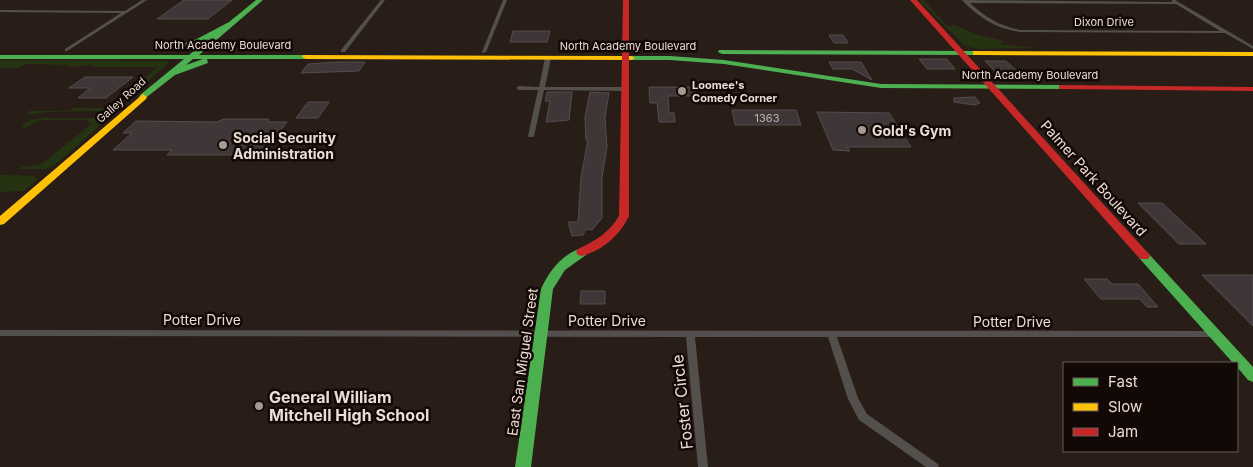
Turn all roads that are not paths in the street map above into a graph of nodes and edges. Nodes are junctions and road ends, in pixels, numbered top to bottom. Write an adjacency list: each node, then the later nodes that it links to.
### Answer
1 (145, 0): 10 (street)
2 (260, 0): 11 (main road, Galley Road)
3 (383, 0): 18 (street)
4 (504, 0): 19 (street)
5 (626, 0): 22 (main road, East San Miguel Street)
6 (913, 0): 20 (main road, Palmer Park Boulevard)
7 (966, 1): 8 (street); 12 (street, Dixon Drive)
8 (1175, 2): 12 (street)
9 (0, 11): 10 (street)
10 (127, 12): 15 (street)
11 (230, 24): 16 (main road); 17 (main road, Galley Road)
12 (1226, 32): 13 (street)
13 (1253, 48)
14 (0, 50): 15 (main road, North Academy Boulevard)
15 (67, 50): 16 (main road, North Academy Boulevard)
16 (148, 50): 17 (main road, North Academy Boulevard)
17 (199, 50): 18 (main road, North Academy Boulevard); 23 (main road, Galley Road)
18 (343, 51): 19 (main road, North Academy Boulevard)
19 (484, 52): 22 (main road, North Academy Boulevard)
20 (960, 53): 21 (main road, North Academy Boulevard); 22 (main road, North Academy Boulevard); 30 (main road, Palmer Park Boulevard)
21 (1253, 54)
22 (625, 55): 26 (main road, North Academy Boulevard); 30 (main road, North Academy Boulevard); 31 (main road, East San Miguel Street)
23 (188, 57): 24 (main road, North Academy Boulevard); 25 (main road, North Academy Boulevard); 27 (main road, Galley Road)
24 (235, 57): 26 (main road, North Academy Boulevard); 27 (main road)
25 (0, 58)
26 (548, 58): 29 (street)
27 (169, 74): 34 (main road, Galley Road)
28 (519, 88): 29 (street)
29 (541, 88): 31 (street); 33 (street)
30 (993, 88): 32 (main road, North Academy Boulevard); 38 (main road, Palmer Park Boulevard)
31 (626, 89): 36 (main road, East San Miguel Street)
32 (1253, 89)
33 (531, 136)
34 (0, 222)
35 (0, 333): 36 (street, Potter Drive)
36 (542, 334): 37 (street, Potter Drive); 41 (main road, East San Miguel Street)
37 (690, 334): 39 (street, Potter Drive); 42 (street, Foster Circle)
38 (1215, 334): 39 (street, Potter Drive); 40 (main road, Palmer Park Boulevard)
39 (832, 335): 43 (street)
40 (1253, 376)
41 (523, 467)
42 (704, 467)
43 (934, 467)

